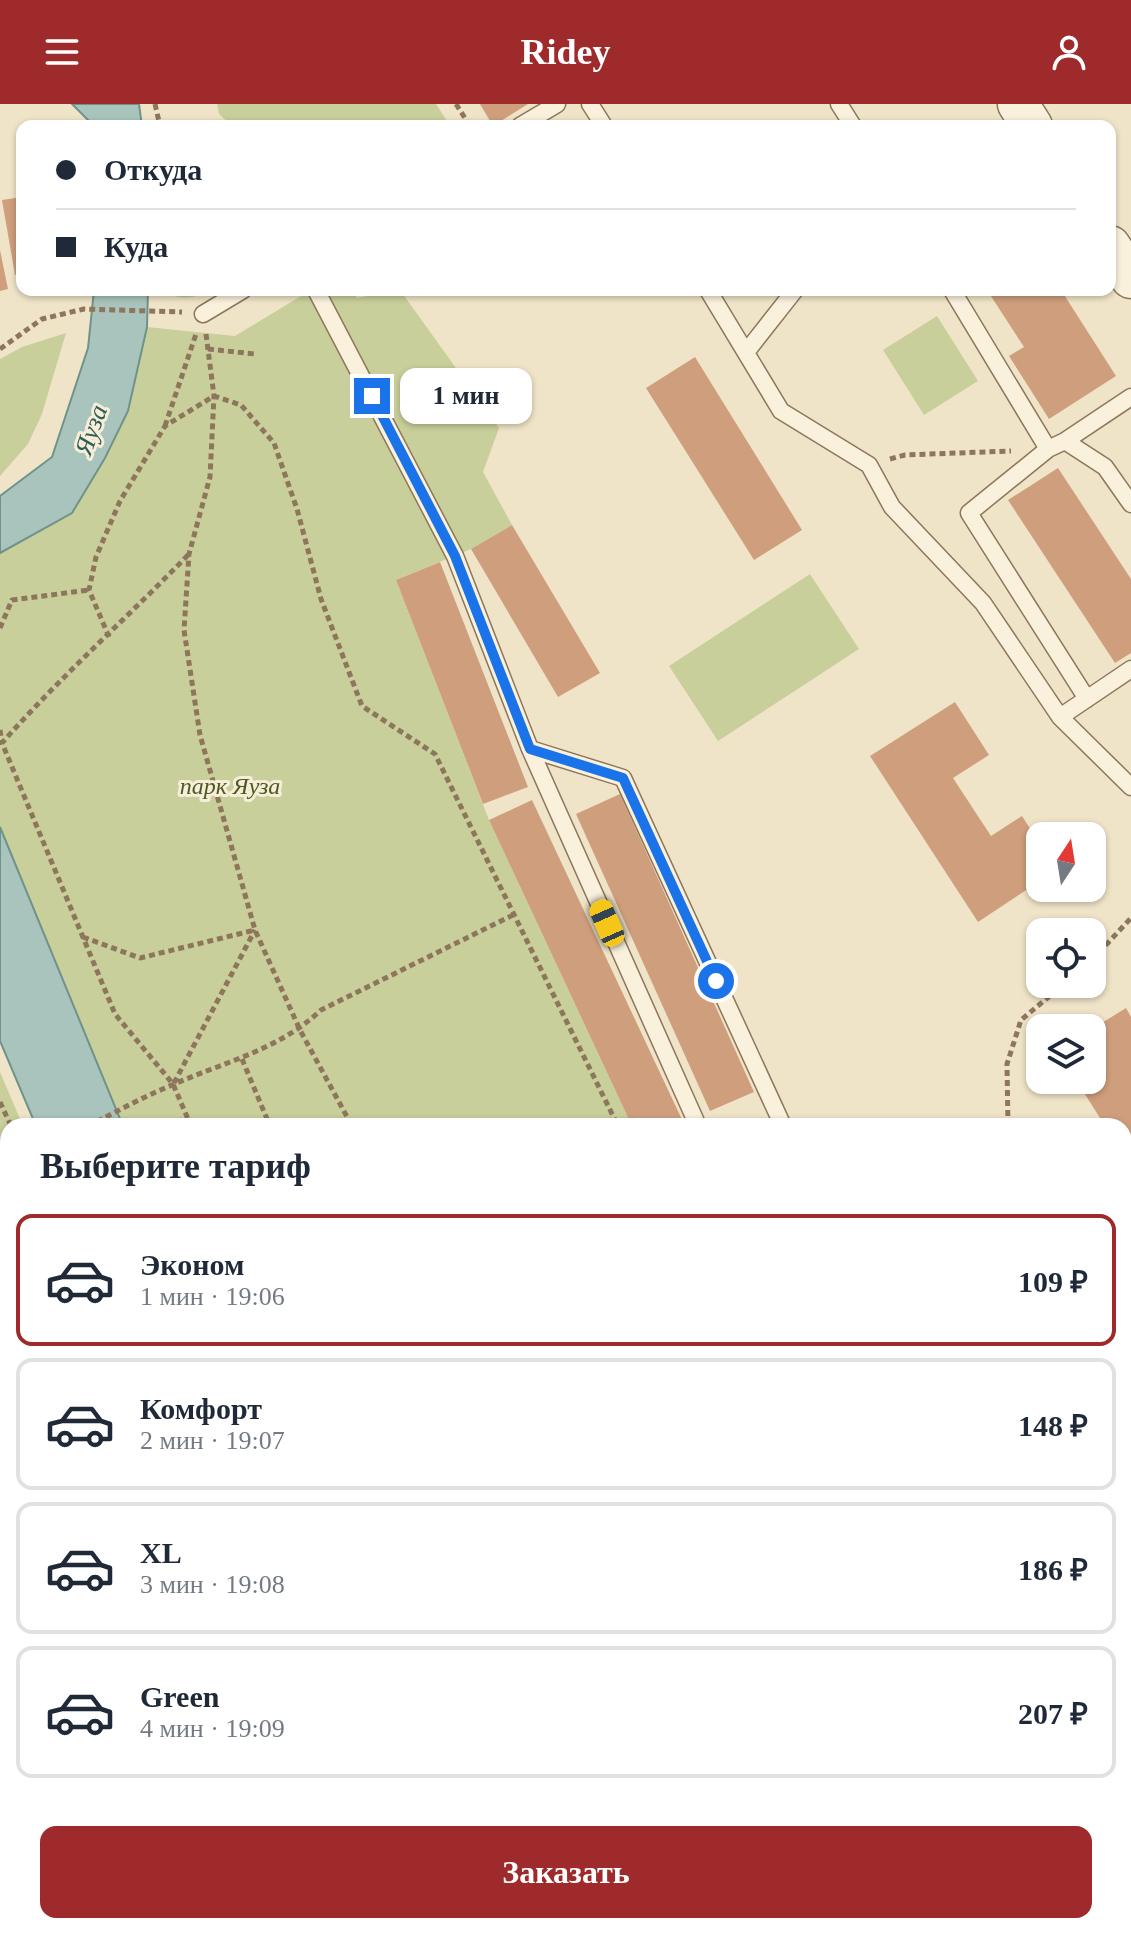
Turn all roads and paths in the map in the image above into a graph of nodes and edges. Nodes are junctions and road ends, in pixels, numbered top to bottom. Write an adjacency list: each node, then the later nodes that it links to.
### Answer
1 (557, 104): 2 (lane)
2 (530, 120)
3 (1116, 255): 4 (street)
4 (1131, 278)
5 (233, 296): 11 (lane)
6 (319, 296): 32 (lane)
7 (712, 296): 14 (lane)
8 (790, 296): 14 (lane)
9 (956, 296): 20 (lane)
10 (159, 311): 12 (path)
11 (203, 314): 13 (path); 18 (path)
12 (0, 349)
13 (208, 349): 15 (path); 16 (path)
14 (747, 351): 29 (lane)
15 (255, 354)
16 (214, 396): 18 (path); 23 (path); 34 (path)
17 (1131, 397): 19 (lane)
18 (165, 426): 24 (path)
19 (1065, 441): 20 (lane); 22 (lane)
20 (1048, 449): 21 (path); 28 (lane)
21 (905, 455)
22 (1131, 504)
23 (189, 554): 26 (path); 36 (path)
24 (89, 590): 25 (path); 26 (path)
25 (0, 628)
26 (109, 637): 31 (path)
27 (1131, 669): 28 (lane)
28 (1087, 699): 29 (lane)
29 (1060, 717): 33 (lane)
30 (0, 730): 31 (path)
31 (2, 743): 37 (path)
32 (530, 749): 48 (lane); 49 (lane)
33 (1131, 787)
34 (515, 914): 40 (path); 47 (path)
35 (1131, 918): 38 (path)
36 (255, 930): 37 (path); 40 (path); 42 (path)
37 (83, 937): 42 (path)
38 (1106, 945)
39 (1047, 998): 50 (path)
40 (300, 1030): 41 (path); 46 (path)
41 (242, 1059): 42 (path); 45 (path)
42 (173, 1084): 43 (path); 44 (path)
43 (104, 1118)
44 (188, 1118)
45 (267, 1118)
46 (348, 1118)
47 (614, 1118)
48 (694, 1118)
49 (779, 1118)
50 (1008, 1118)
51 (37, 1934): 52 (lane)
52 (66, 1934)

